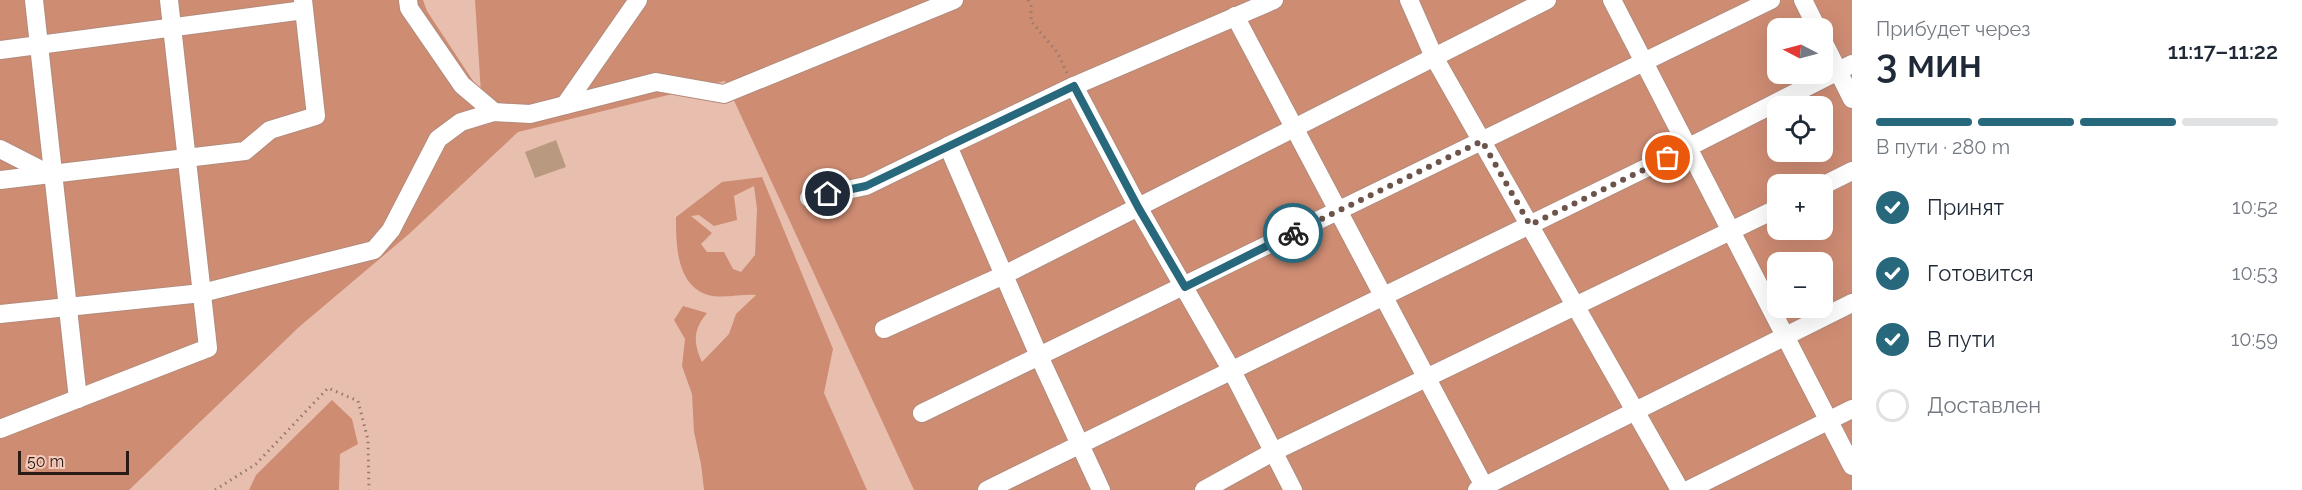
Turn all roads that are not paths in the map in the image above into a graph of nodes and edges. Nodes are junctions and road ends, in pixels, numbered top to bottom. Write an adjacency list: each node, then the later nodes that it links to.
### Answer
1 (34, 0): 16 (lane)
2 (169, 0): 15 (lane)
3 (408, 0): 25 (lane)
4 (638, 0): 24 (lane)
5 (954, 0): 24 (lane)
6 (1274, 0): 13 (lane)
7 (1409, 0): 19 (lane)
8 (1547, 0): 19 (lane)
9 (1612, 0): 20 (lane)
10 (1771, 0): 20 (lane)
11 (1803, 0): 14 (lane)
12 (303, 5): 15 (lane); 31 (lane)
13 (1236, 16): 22 (lane); 26 (lane)
14 (1812, 18)
15 (171, 28): 16 (lane); 31 (lane)
16 (39, 46): 17 (lane); 33 (lane)
17 (0, 50)
18 (1833, 53): 21 (lane)
19 (1434, 57): 26 (lane); 27 (lane)
20 (1643, 61): 27 (lane); 29 (lane)
21 (1845, 68): 23 (lane); 29 (lane)
22 (1074, 86): 28 (lane); 37 (lane)
23 (1852, 99)
24 (565, 105): 25 (lane)
25 (494, 112): 44 (lane)
26 (1295, 128): 37 (lane); 38 (lane)
27 (1482, 141): 38 (lane); 40 (lane)
28 (948, 146): 36 (lane); 42 (lane)
29 (1688, 148): 40 (lane); 41 (lane)
30 (0, 149): 33 (lane)
31 (187, 157): 33 (lane); 44 (lane)
32 (1852, 171): 35 (lane)
33 (51, 173): 34 (lane); 47 (lane)
34 (0, 180)
35 (1833, 180)
36 (809, 198)
37 (1138, 207): 42 (lane); 43 (lane)
38 (1339, 211): 43 (lane); 45 (lane)
39 (1767, 213): 41 (lane)
40 (1530, 225): 45 (lane); 48 (lane)
41 (1730, 231): 48 (lane); 51 (lane)
42 (1004, 275): 50 (lane); 52 (lane)
43 (1185, 287): 52 (lane); 53 (lane)
44 (202, 293): 47 (lane); 55 (lane)
45 (1384, 297): 53 (lane); 54 (lane)
46 (1852, 303): 51 (lane)
47 (68, 305): 49 (lane); 55 (lane)
48 (1576, 306): 54 (lane); 57 (lane)
49 (0, 314)
50 (884, 329)
51 (1784, 337): 57 (lane); 59 (lane)
52 (1039, 356): 58 (lane); 61 (lane)
53 (1232, 371): 61 (lane); 62 (lane)
54 (1426, 378): 62 (lane); 64 (lane)
55 (78, 399): 60 (lane)
56 (1852, 409): 59 (lane)
57 (1635, 411): 64 (lane); 69 (lane)
58 (921, 413)
59 (1828, 420): 63 (lane); 70 (lane)
60 (0, 429)
61 (1079, 444): 65 (lane); 66 (lane)
62 (1273, 452): 67 (lane); 68 (lane)
63 (1852, 466)
64 (1482, 489)
65 (987, 490)
66 (1101, 490)
67 (1204, 490)
68 (1293, 490)
69 (1680, 490)
70 (1688, 490)

